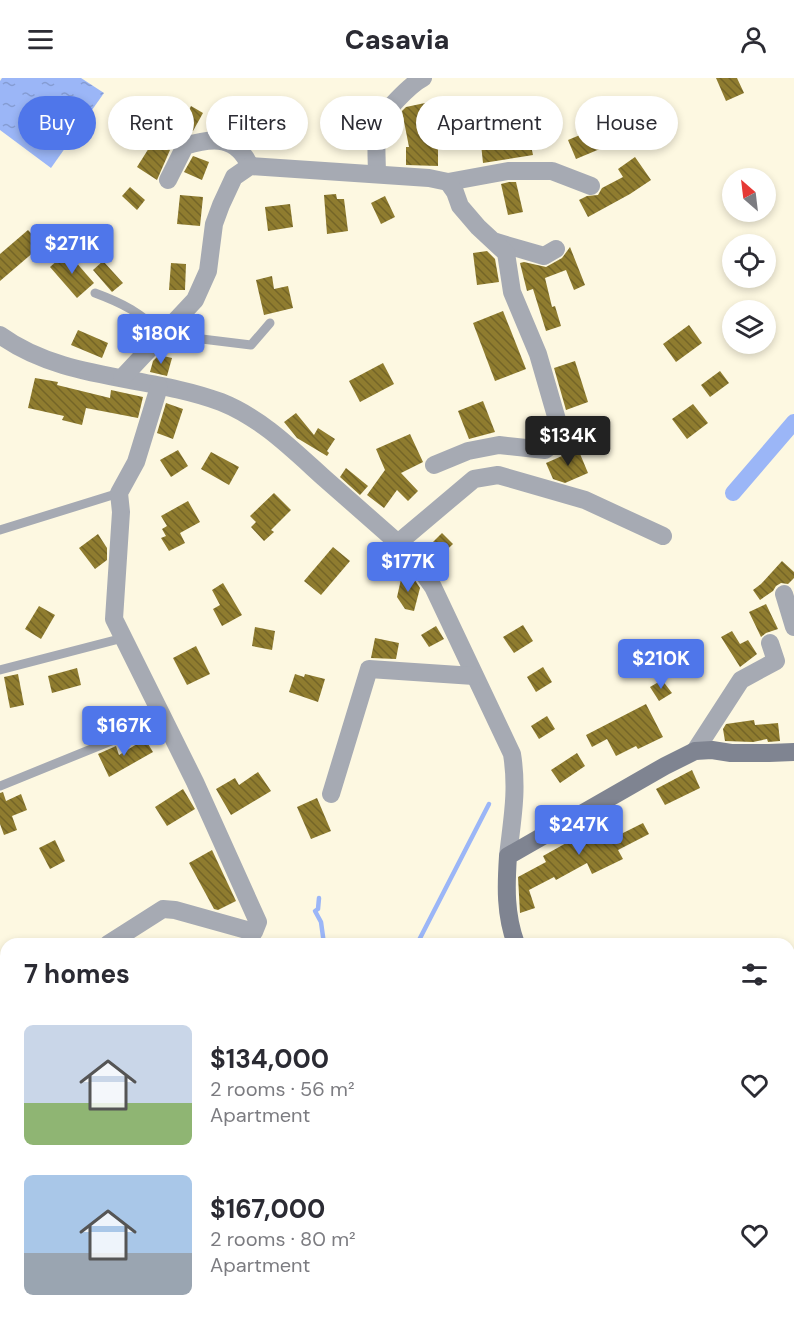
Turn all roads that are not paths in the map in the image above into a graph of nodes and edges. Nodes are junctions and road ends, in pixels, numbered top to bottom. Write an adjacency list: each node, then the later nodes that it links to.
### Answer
1 (423, 78): 3 (street)
2 (250, 166): 3 (street); 4 (street); 11 (street)
3 (377, 174): 5 (street)
4 (168, 180)
5 (448, 182): 6 (street); 7 (street)
6 (591, 186)
7 (496, 242): 8 (street); 15 (street)
8 (556, 249)
9 (95, 293): 11 (lane)
10 (270, 323): 11 (lane)
11 (161, 334): 13 (street)
12 (0, 335): 13 (street)
13 (122, 378): 14 (street)
14 (159, 387): 16 (street); 19 (street)
15 (434, 465)
16 (119, 493): 17 (lane); 22 (street)
17 (0, 530)
18 (663, 536): 19 (street)
19 (398, 543): 25 (street)
20 (784, 594): 21 (street)
21 (794, 627)
22 (123, 638): 24 (lane); 26 (street)
23 (770, 643): 27 (street)
24 (0, 670)
25 (474, 676): 30 (street); 31 (street)
26 (163, 720): 29 (lane); 32 (street)
27 (695, 751): 28 (street); 31 (street)
28 (794, 752)
29 (0, 786)
30 (331, 794)
31 (508, 856): 33 (street)
32 (117, 938)
33 (514, 938)

